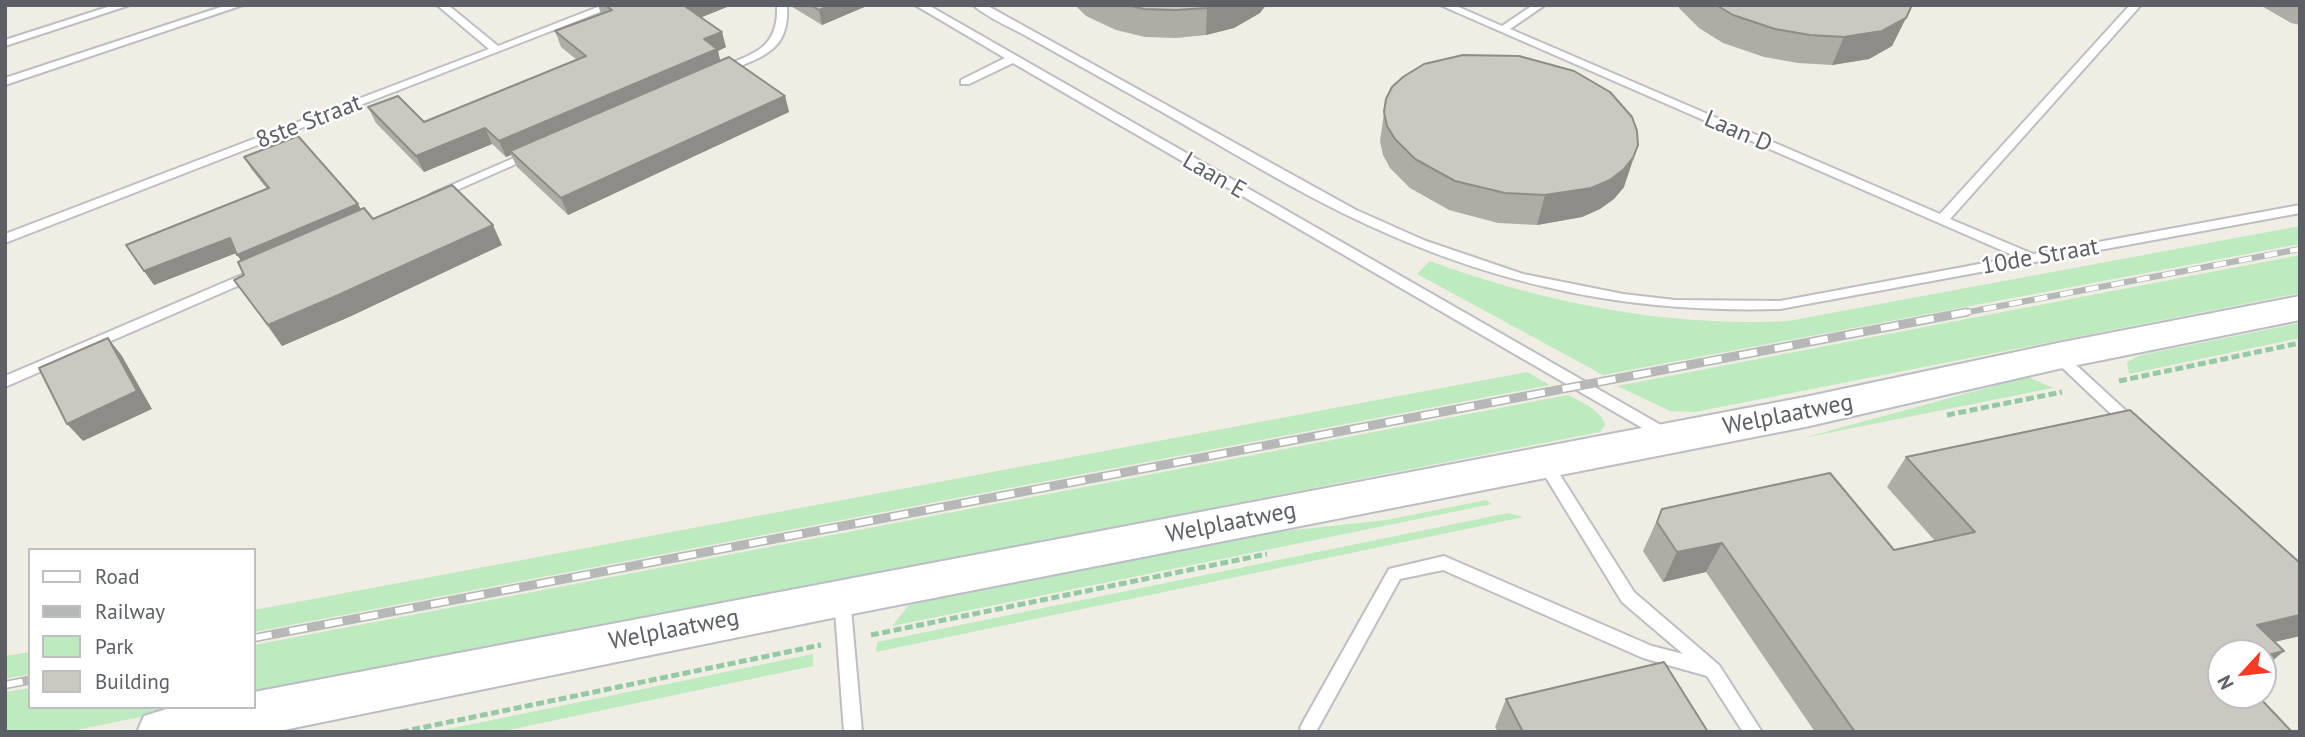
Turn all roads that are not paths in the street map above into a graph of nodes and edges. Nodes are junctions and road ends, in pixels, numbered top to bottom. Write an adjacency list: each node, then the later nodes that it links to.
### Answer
1 (125, 5): 12 (lane)
2 (238, 5): 16 (lane)
3 (442, 5): 13 (lane)
4 (613, 5): 13 (lane, 8ste Straat)
5 (782, 5): 15 (lane)
6 (920, 5): 14 (lane, Laan E)
7 (978, 5): 23 (lane, 10de Straat)
8 (1445, 5): 11 (lane, Laan D)
9 (1540, 5): 11 (lane)
10 (2136, 5): 21 (lane)
11 (1502, 30): 21 (lane, Laan D)
12 (5, 43)
13 (497, 50): 22 (lane, 8ste Straat)
14 (1012, 58): 17 (lane); 29 (lane, Laan E)
15 (707, 77)
16 (5, 82)
17 (965, 82)
18 (541, 149): 19 (lane)
19 (426, 199)
20 (2300, 209): 23 (lane, 10de Straat)
21 (1942, 220): 23 (lane, Laan D)
22 (5, 239)
23 (2031, 259)
24 (260, 271): 27 (lane)
25 (2300, 308): 26 (street, Welplaatweg)
26 (2058, 356): 28 (lane); 29 (street, Welplaatweg)
27 (5, 382)
28 (2140, 432)
29 (1670, 438): 30 (street, Welplaatweg)
30 (1545, 463): 31 (street, Welplaatweg); 32 (lane)
31 (842, 597): 34 (street, Welplaatweg); 35 (lane)
32 (1713, 670): 33 (lane); 36 (lane)
33 (1309, 729)
34 (162, 732)
35 (853, 732)
36 (1753, 732)

